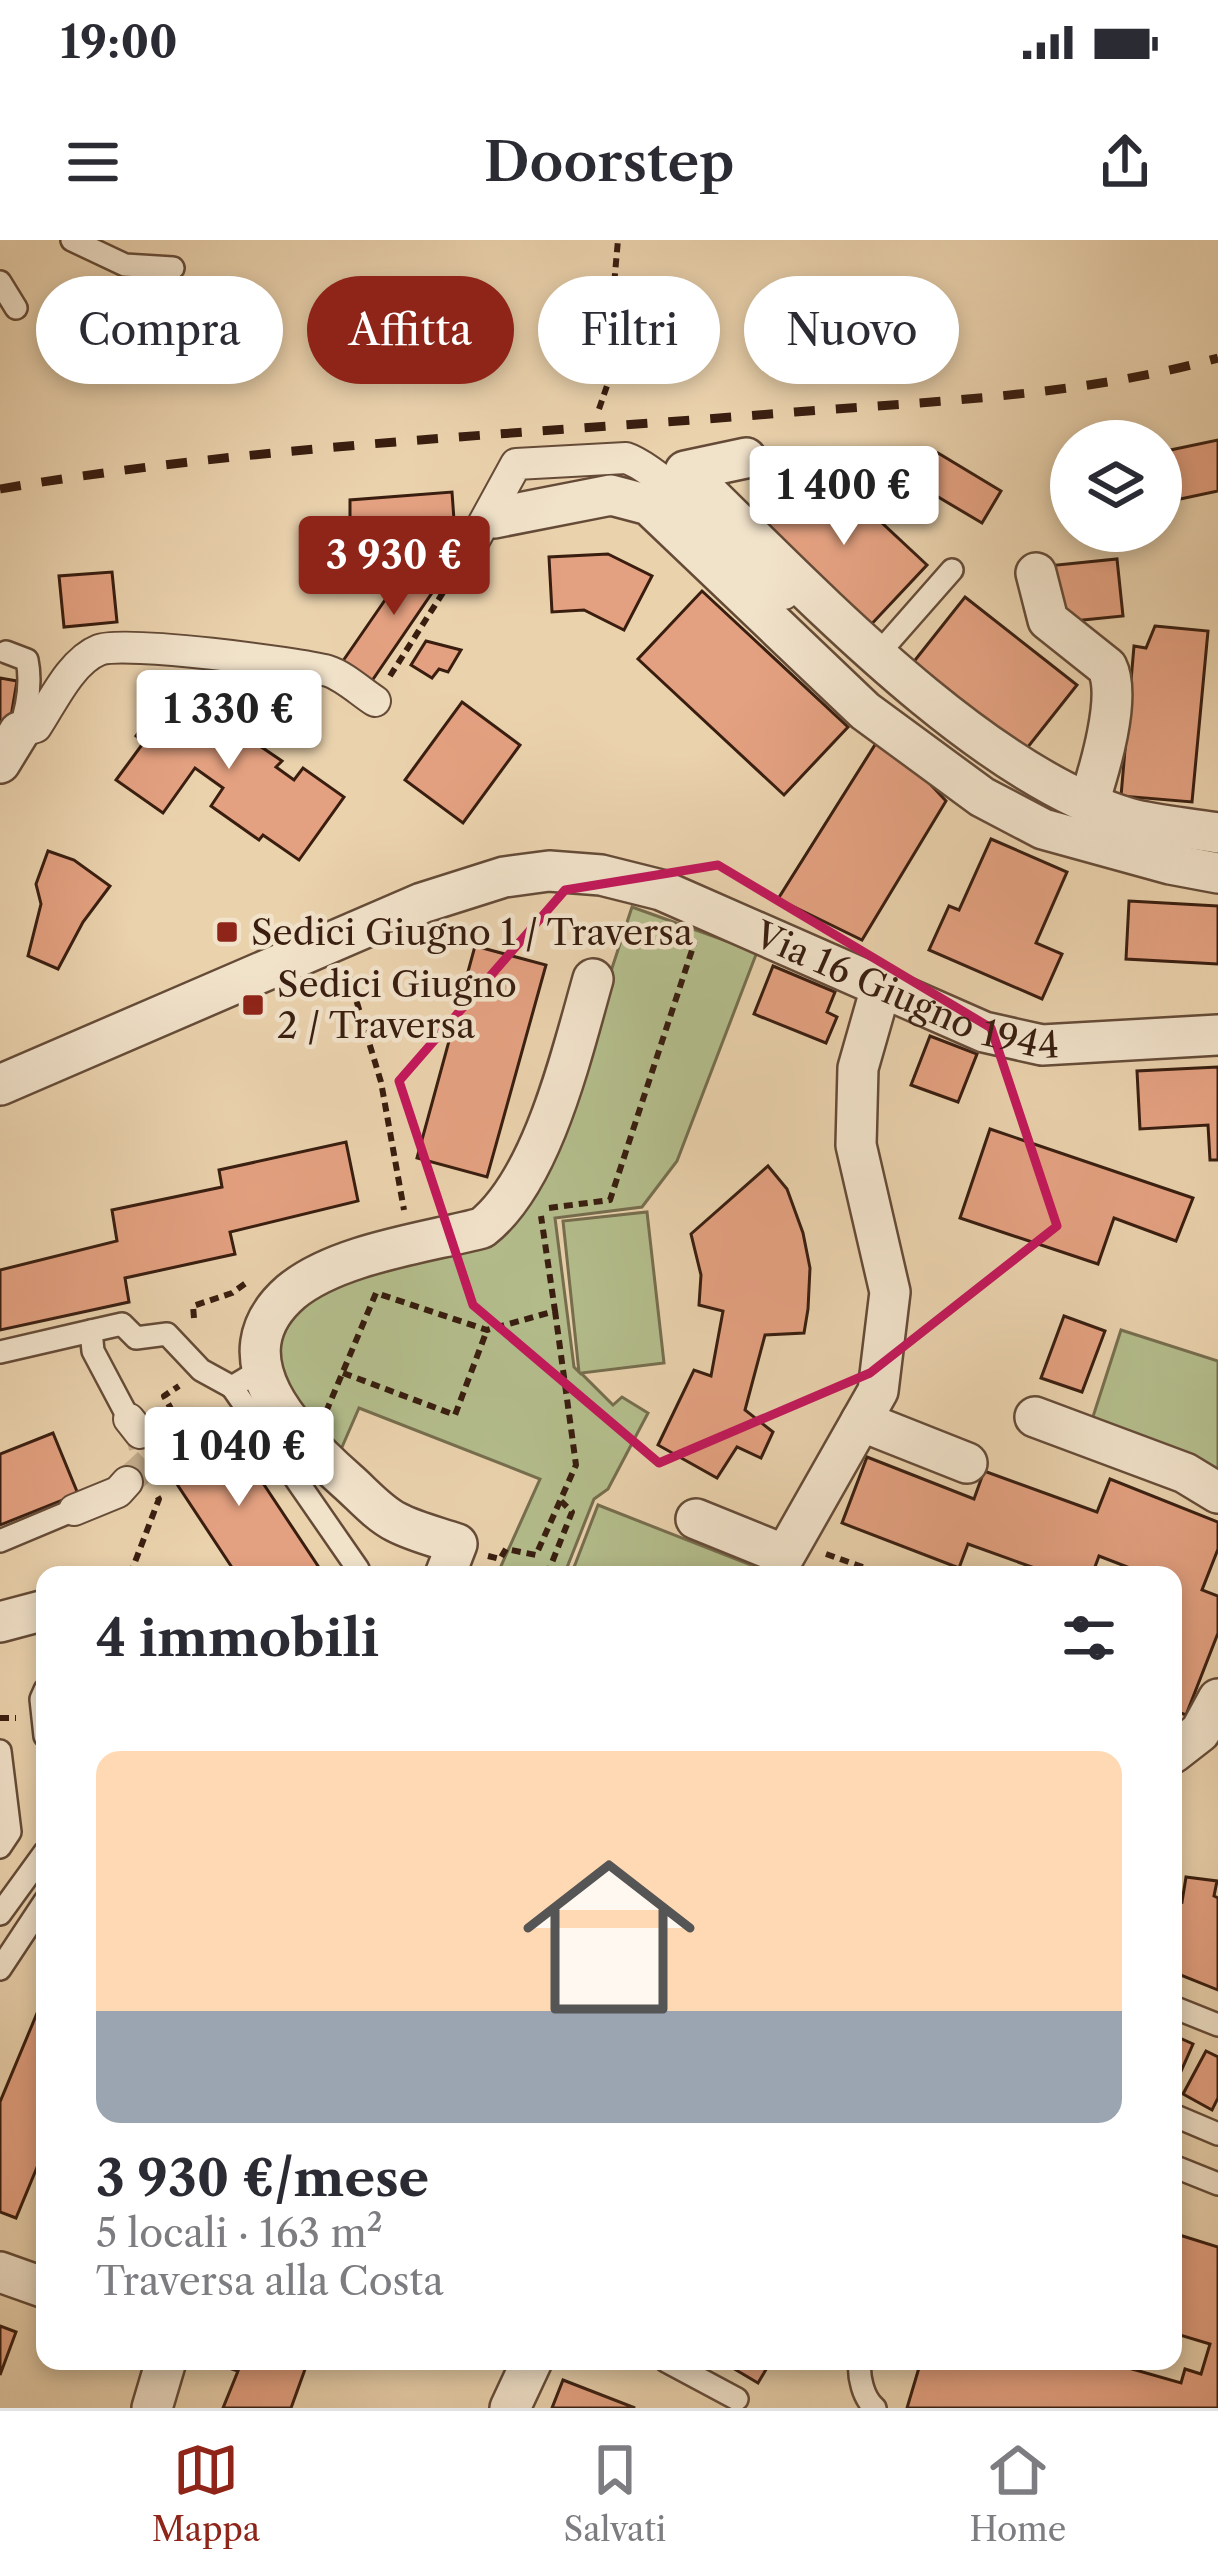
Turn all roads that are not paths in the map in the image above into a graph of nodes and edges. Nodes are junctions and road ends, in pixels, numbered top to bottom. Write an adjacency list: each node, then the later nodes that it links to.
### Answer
1 (72, 240): 2 (lane)
2 (172, 268)
3 (0, 282): 4 (lane)
4 (16, 308)
5 (746, 458): 11 (street)
6 (494, 518): 16 (street)
7 (459, 568): 14 (street)
8 (952, 570): 11 (lane)
9 (1036, 573): 14 (street)
10 (6, 652): 13 (lane)
11 (878, 653): 14 (street)
12 (375, 701): 13 (street)
13 (10, 747)
14 (1089, 802): 15 (street)
15 (1218, 833)
16 (1218, 873)
17 (593, 979): 23 (street)
18 (882, 984): 19 (street, Via 16 Giugno 1944); 20 (street, Via 16 Giugno 1944); 25 (street)
19 (1218, 1035)
20 (0, 1084)
21 (91, 1331): 22 (lane); 23 (lane); 26 (lane)
22 (0, 1352)
23 (247, 1378): 33 (lane); 34 (street)
24 (1035, 1417): 29 (street)
25 (861, 1421): 27 (street); 31 (street)
26 (134, 1426)
27 (967, 1463)
28 (127, 1482): 30 (street)
29 (1218, 1493)
30 (74, 1510): 32 (lane)
31 (696, 1519)
32 (0, 1541)
33 (356, 1566)
34 (448, 1566)
35 (36, 1612): 36 (street)
36 (0, 1622)
37 (1218, 1699): 38 (street)
38 (1182, 1746)
39 (0, 1751): 40 (lane)
40 (0, 1847)
41 (36, 1864): 42 (lane)
42 (0, 1914)
43 (36, 1915): 44 (lane)
44 (0, 1969)
45 (1182, 2011): 46 (lane)
46 (1218, 2025)
47 (1182, 2119): 48 (lane)
48 (1218, 2134)
49 (1182, 2170): 50 (lane)
50 (1218, 2184)
51 (0, 2272): 52 (street)
52 (36, 2285)
53 (163, 2370): 58 (street)
54 (528, 2370): 59 (street)
55 (682, 2370): 57 (lane)
56 (859, 2370): 60 (lane)
57 (737, 2399)
58 (152, 2408)
59 (510, 2408)
60 (875, 2408)

